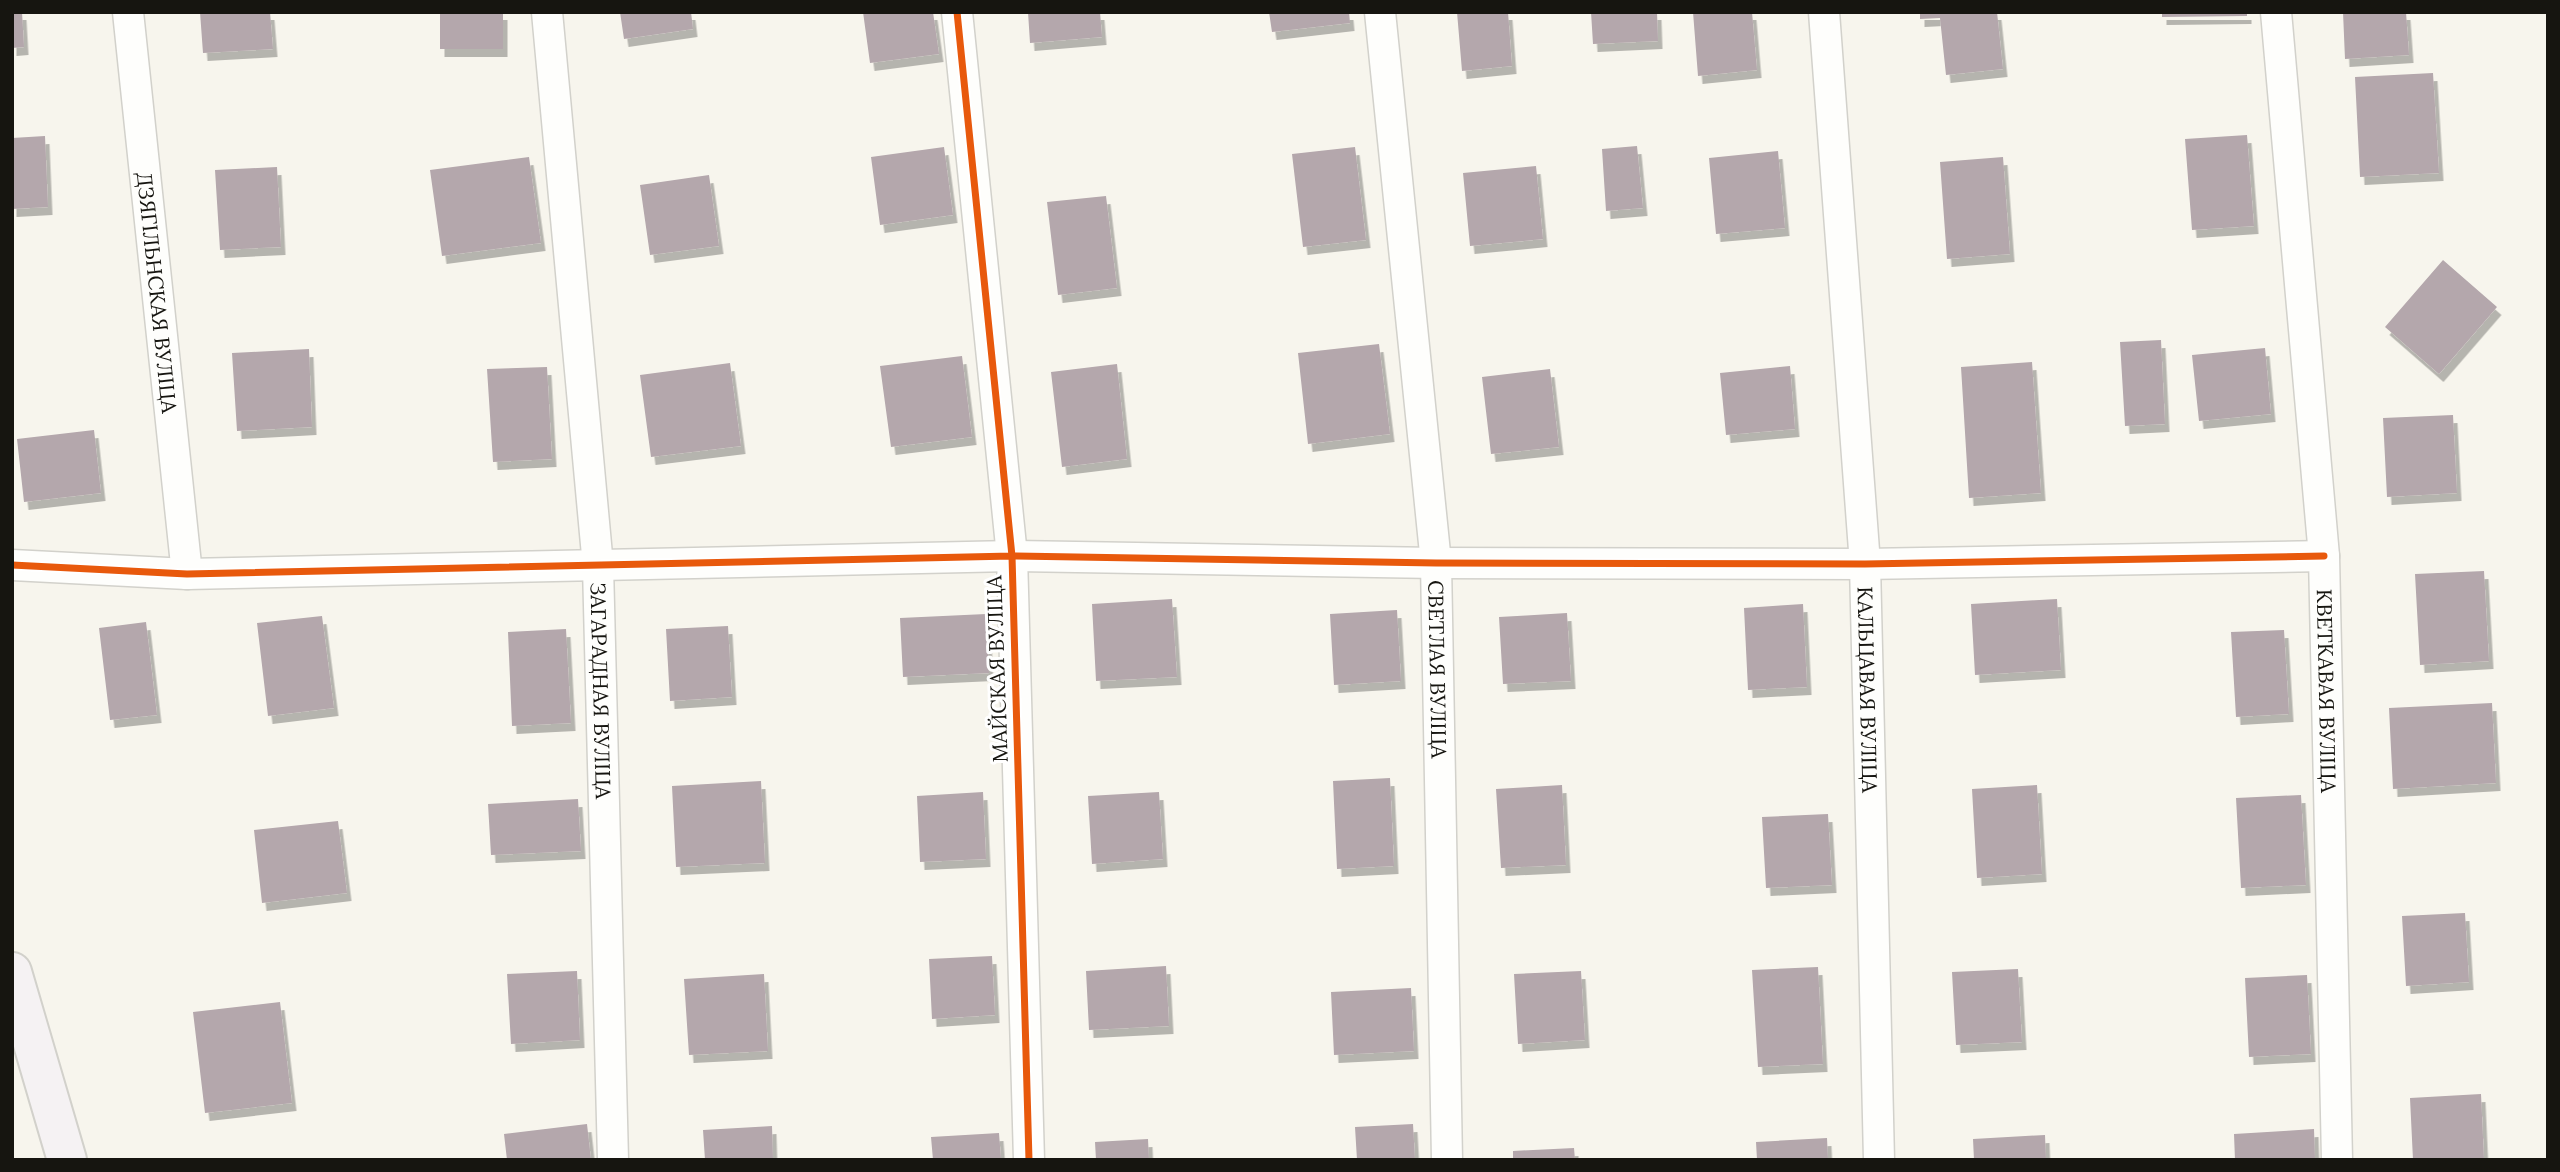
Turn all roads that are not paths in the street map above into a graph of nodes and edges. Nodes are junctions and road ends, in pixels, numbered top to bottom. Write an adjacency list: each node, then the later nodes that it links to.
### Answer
1 (128, 12): 13 (street, ДЗЯГІЛЬНСКАЯ ВУЛІЦА)
2 (547, 12): 12 (street, ЗАГАРАДНАЯ ВУЛІЦА)
3 (957, 12): 7 (street, МАЙСКАЯ ВУЛІЦА)
4 (1380, 12): 9 (street, СВЕТЛАЯ ВУЛІЦА)
5 (1824, 12): 10 (street, КАЛЬЦАВАЯ ВУЛІЦА)
6 (2276, 12): 8 (street, КВЕТКАВАЯ ВУЛІЦА)
7 (1012, 556): 9 (street); 12 (street); 17 (street, МАЙСКАЯ ВУЛІЦА)
8 (2323, 556): 10 (street); 20 (street, КВЕТКАВАЯ ВУЛІЦА)
9 (1436, 563): 10 (street); 18 (street, СВЕТЛАЯ ВУЛІЦА)
10 (1865, 564): 19 (street, КАЛЬЦАВАЯ ВУЛІЦА)
11 (12, 565): 13 (street)
12 (598, 566): 13 (street); 16 (street, ЗАГАРАДНАЯ ВУЛІЦА)
13 (187, 574)
14 (12, 972): 15 (main road)
15 (67, 1160)
16 (613, 1160)
17 (1029, 1160)
18 (1447, 1160)
19 (1880, 1160)
20 (2337, 1160)

